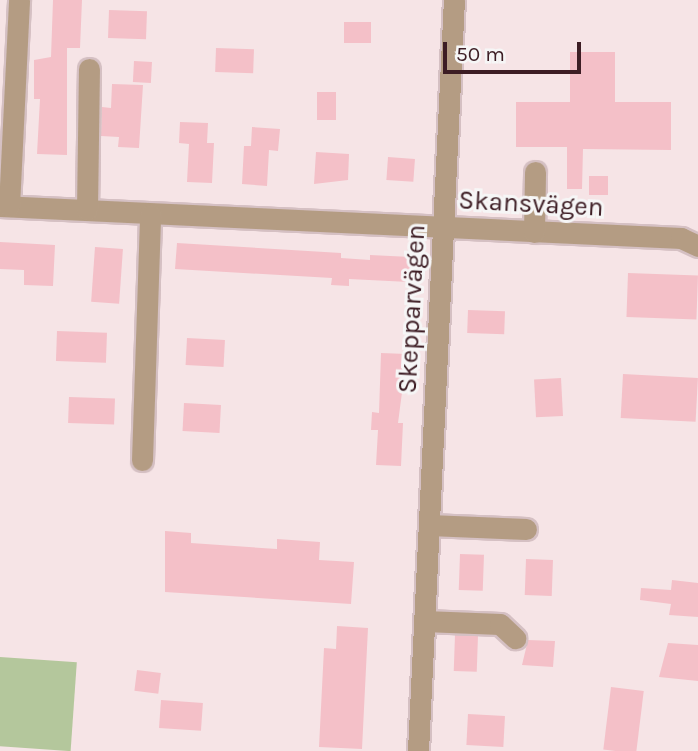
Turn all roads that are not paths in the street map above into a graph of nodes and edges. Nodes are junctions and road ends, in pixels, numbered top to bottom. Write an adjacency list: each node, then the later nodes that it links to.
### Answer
1 (19, 0): 5 (street)
2 (454, 0): 8 (street, Skepparvägen)
3 (89, 69): 6 (street)
4 (535, 172): 9 (street)
5 (4, 206): 6 (street, Skansvägen)
6 (87, 210): 7 (street, Skansvägen)
7 (150, 215): 8 (street, Skansvägen); 11 (street)
8 (444, 228): 9 (street, Skansvägen); 12 (street, Skepparvägen)
9 (534, 232): 10 (street, Skansvägen)
10 (690, 242)
11 (142, 460)
12 (429, 525): 13 (street); 14 (street, Skepparvägen)
13 (526, 529)
14 (424, 621): 15 (street); 16 (street, Skepparvägen)
15 (515, 638)
16 (418, 751)

